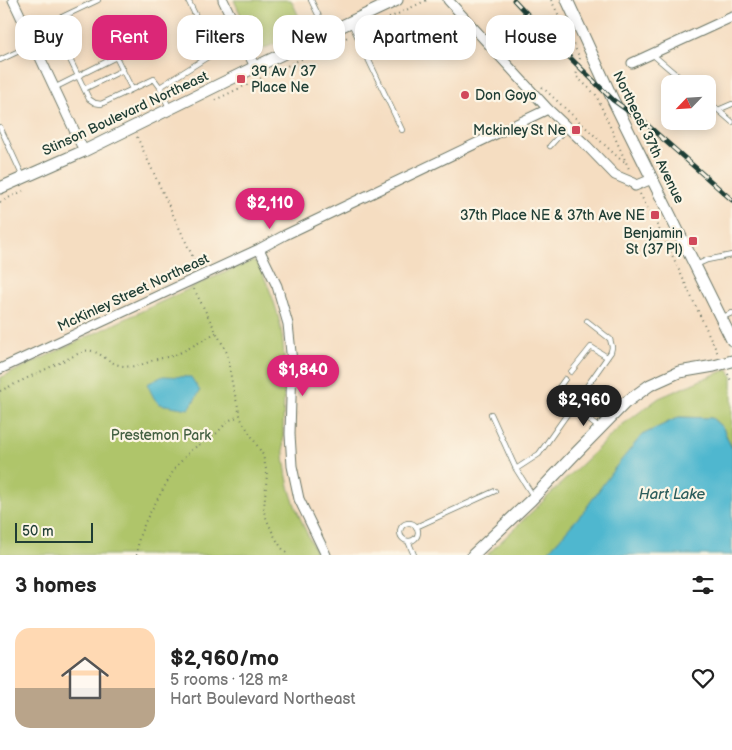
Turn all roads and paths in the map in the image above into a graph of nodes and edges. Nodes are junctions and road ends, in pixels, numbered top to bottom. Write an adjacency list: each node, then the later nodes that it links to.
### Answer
1 (13, 0): 11 (street)
2 (98, 0): 12 (lane)
3 (188, 0): 13 (lane)
4 (223, 0): 14 (street)
5 (311, 0): 15 (lane)
6 (397, 0): 18 (street, Stinson Boulevard Northeast)
7 (427, 0): 16 (path)
8 (448, 0): 44 (street)
9 (551, 0): 36 (path)
10 (566, 0): 54 (street, Northeast 37th Avenue)
11 (20, 15)
12 (66, 15)
13 (195, 15)
14 (230, 15)
15 (318, 15)
16 (396, 15)
17 (732, 17): 23 (street)
18 (350, 22): 19 (street, Stinson Boulevard Northeast); 20 (lane)
19 (345, 24)
20 (355, 32)
21 (355, 34): 41 (path)
22 (15, 53): 25 (lane)
23 (652, 54): 31 (street); 34 (lane)
24 (273, 58): 32 (street, Stinson Boulevard Northeast)
25 (0, 60)
26 (41, 60): 38 (street)
27 (70, 60): 35 (lane)
28 (203, 60): 37 (lane)
29 (252, 60): 32 (street)
30 (368, 60): 49 (lane)
31 (632, 64)
32 (255, 67): 43 (street, Stinson Boulevard Northeast)
33 (123, 70): 35 (lane); 39 (lane); 40 (lane)
34 (676, 75)
35 (78, 76): 38 (lane); 39 (lane)
36 (540, 85)
37 (160, 87): 40 (lane); 43 (lane)
38 (54, 88): 52 (street)
39 (84, 89): 40 (lane)
40 (132, 90)
41 (216, 99)
42 (732, 104): 45 (lane)
43 (169, 109): 52 (street, Stinson Boulevard Northeast)
44 (548, 109): 48 (street); 59 (street, McKinley Street Northeast)
45 (718, 110): 46 (lane)
46 (732, 122)
47 (0, 127): 53 (lane)
48 (567, 127): 51 (lane); 54 (street)
49 (402, 130)
50 (137, 137): 62 (path)
51 (550, 146)
52 (84, 151): 53 (street, Stinson Boulevard Northeast)
53 (24, 177): 55 (street, Stinson Boulevard Northeast)
54 (652, 178): 61 (street, Northeast 37th Avenue)
55 (0, 188)
56 (28, 189): 57 (path)
57 (0, 202)
58 (644, 202): 69 (path)
59 (259, 249): 62 (street, McKinley Street Northeast); 86 (street)
60 (732, 255): 61 (lane)
61 (696, 265): 64 (street, Northeast 37th Avenue)
62 (201, 275): 63 (street, McKinley Street Northeast)
63 (189, 281): 66 (path); 70 (street, McKinley Street Northeast)
64 (727, 315): 67 (street, Northeast 37th Avenue)
65 (587, 322): 68 (lane)
66 (216, 332): 74 (path); 77 (path)
67 (732, 340)
68 (607, 357): 71 (lane); 75 (lane)
69 (728, 362): 73 (path); 78 (street)
70 (0, 369)
71 (571, 372)
72 (565, 379): 75 (lane)
73 (732, 383)
74 (0, 391)
75 (572, 407): 78 (lane); 79 (lane)
76 (490, 414): 79 (lane)
77 (240, 415): 84 (path); 85 (path)
78 (600, 429): 81 (street)
79 (516, 469): 81 (lane)
80 (495, 491): 82 (lane)
81 (534, 497): 88 (street)
82 (416, 527): 83 (lane); 83 (lane)
83 (408, 541): 87 (lane)
84 (137, 555)
85 (289, 555)
86 (326, 555)
87 (414, 555)
88 (474, 555)

